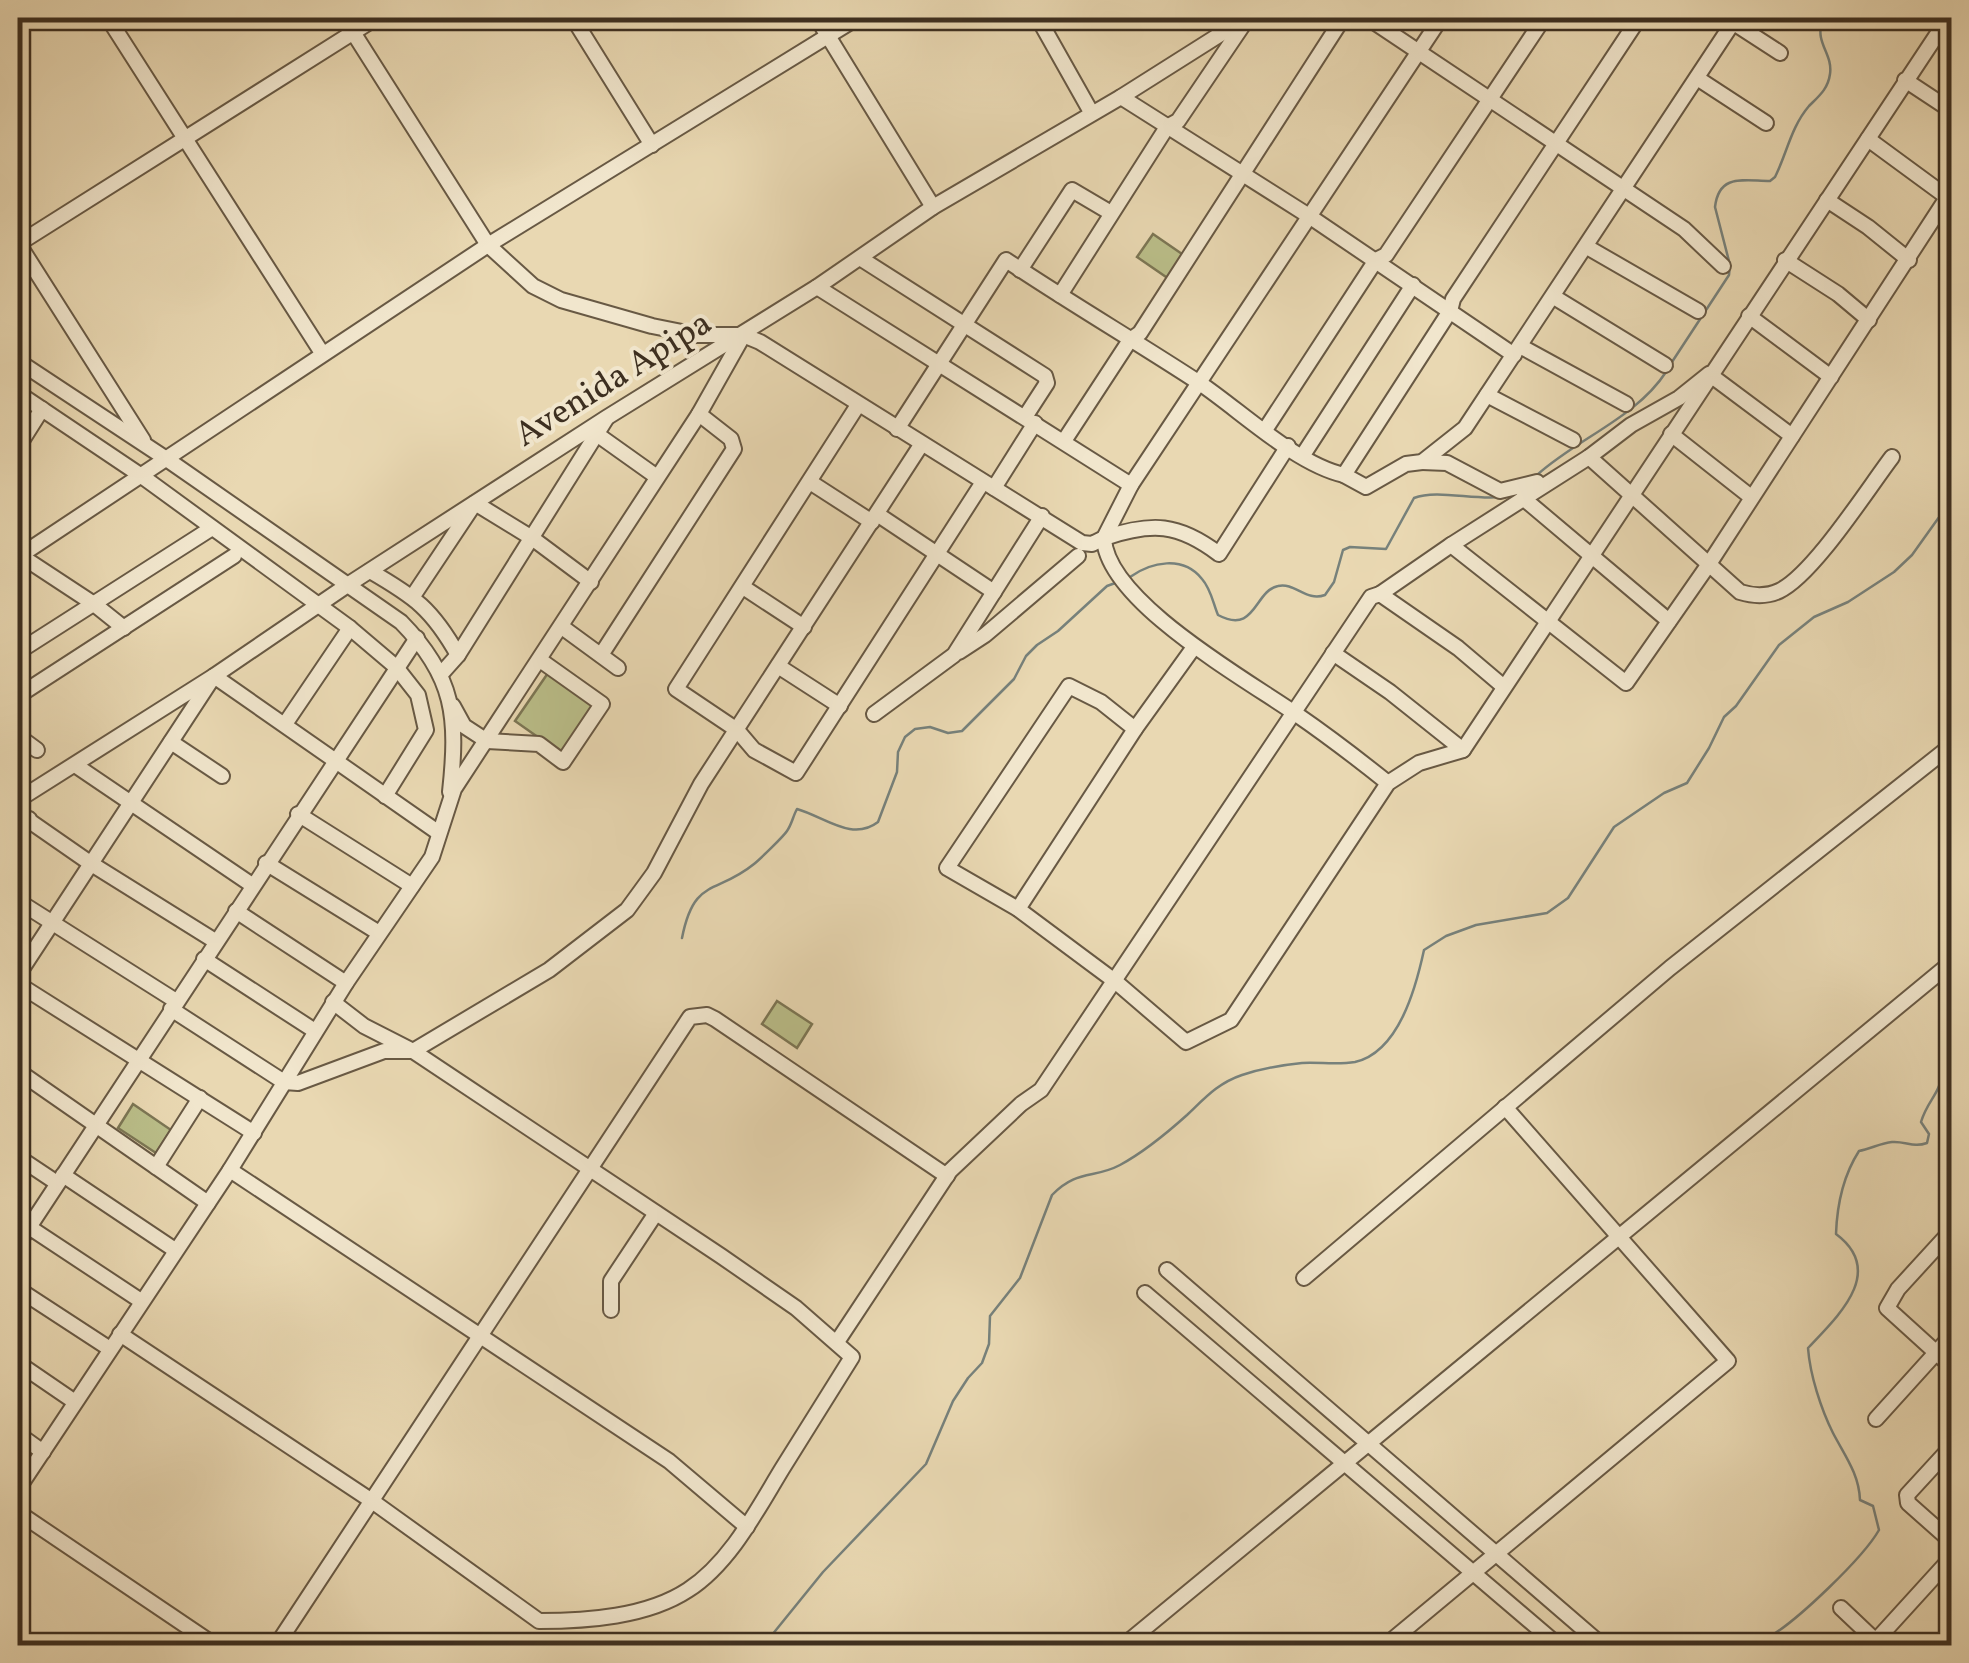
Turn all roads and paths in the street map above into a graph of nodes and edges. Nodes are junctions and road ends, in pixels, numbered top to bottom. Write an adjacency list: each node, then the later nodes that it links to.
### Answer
1 (108, 18): 28 (street)
2 (344, 18): 16 (street)
3 (376, 18): 16 (street)
4 (572, 18): 31 (street)
5 (817, 18): 17 (street)
6 (857, 18): 17 (street)
7 (1038, 18): 25 (street)
8 (1247, 18): 22 (street, Avenida Apipa); 27 (street)
9 (1343, 18): 32 (street)
10 (1368, 18): 18 (street)
11 (1441, 18): 18 (street)
12 (1544, 18): 23 (street)
13 (1639, 18): 30 (street)
14 (1732, 19): 19 (street); 20 (street)
15 (1948, 22): 21 (street)
16 (354, 32): 28 (street); 40 (street)
17 (828, 36): 31 (street); 36 (street)
18 (1418, 51): 23 (street); 38 (street)
19 (1780, 54)
20 (1696, 78): 26 (street); 33 (street)
21 (1905, 80): 24 (street); 29 (street)
22 (1121, 96): 25 (street, Avenida Apipa); 27 (street)
23 (1490, 99): 30 (street); 43 (street)
24 (1952, 111)
25 (1091, 112): 36 (street, Avenida Apipa)
26 (1766, 124)
27 (1167, 127): 32 (street); 37 (street)
28 (184, 139): 39 (street); 60 (street)
29 (1868, 139): 34 (street); 35 (street)
30 (1556, 143): 33 (street); 53 (street)
31 (652, 145): 40 (street)
32 (1242, 176): 38 (street); 58 (street)
33 (1624, 189): 41 (street); 46 (street)
34 (1949, 194): 45 (street)
35 (1828, 200): 44 (street); 45 (street)
36 (933, 207): 42 (street, Avenida Apipa)
37 (1112, 213): 47 (street); 50 (street)
38 (1310, 216): 43 (street); 66 (street)
39 (18, 243): 85 (street)
40 (488, 246): 57 (street); 60 (street)
41 (1586, 247): 51 (street); 52 (street)
42 (860, 258): 49 (street, Avenida Apipa); 56 (street)
43 (1376, 260): 48 (street); 76 (street)
44 (1785, 260): 54 (street); 55 (street)
45 (1909, 260): 55 (street)
46 (1723, 266)
47 (1020, 270): 50 (street); 56 (street)
48 (1413, 285): 53 (street); 86 (street)
49 (818, 288): 57 (street, Avenida Apipa); 62 (street)
50 (1060, 295): 58 (street)
51 (1554, 297): 59 (street); 63 (street)
52 (1698, 311)
53 (1450, 312): 59 (street); 92 (street)
54 (1748, 316): 64 (street); 65 (street)
55 (1869, 320): 65 (street)
56 (964, 325): 62 (street); 74 (street)
57 (743, 335): 70 (street); 72 (street); 73 (street, Avenida Apipa)
58 (1130, 340): 66 (street); 81 (street)
59 (1517, 351): 68 (street); 69 (street)
60 (322, 353): 89 (street)
61 (18, 361): 85 (street)
62 (939, 364): 74 (street); 75 (street)
63 (1664, 365)
64 (1709, 374): 77 (street); 79 (street); 87 (street)
65 (1831, 377): 79 (street)
66 (1201, 384): 76 (street); 97 (street)
67 (18, 393): 71 (street)
68 (1487, 395): 80 (street); 90 (street)
69 (1626, 404)
70 (858, 405): 75 (street); 95 (street)
71 (42, 410): 84 (street); 93 (street)
72 (698, 414): 94 (street); 134 (street)
73 (606, 418): 78 (street); 101 (street, Avenida Apipa)
74 (1030, 420): 81 (street); 96 (street)
75 (896, 429): 82 (street)
76 (1265, 430): 83 (street)
77 (1671, 434): 98 (street); 99 (street)
78 (598, 435): 94 (street); 105 (street)
79 (1792, 436): 99 (street)
80 (1572, 440)
81 (1064, 441): 97 (street)
82 (921, 445): 96 (street); 103 (street)
83 (1288, 446): 86 (street); 106 (street)
84 (18, 447)
85 (148, 447): 89 (street)
86 (1302, 455): 92 (street)
87 (1589, 457): 91 (street); 98 (street)
88 (1892, 457): 113 (street)
89 (168, 460): 93 (street); 116 (street)
90 (1422, 462): 91 (street); 92 (street)
91 (1561, 474): 100 (street)
92 (1344, 475)
93 (143, 477): 104 (street); 109 (street)
94 (658, 477): 115 (street)
95 (810, 482): 103 (street); 117 (street)
96 (989, 485): 102 (street); 108 (street)
97 (1131, 486): 106 (street)
98 (1630, 496): 112 (street); 113 (street)
99 (1751, 497): 113 (street)
100 (1523, 498): 107 (street); 112 (street)
101 (475, 503): 105 (street); 114 (street, Avenida Apipa); 120 (street)
102 (1042, 516): 106 (street); 118 (street)
103 (875, 518): 108 (street); 126 (street)
104 (212, 528): 121 (street); 122 (street)
105 (532, 538): 115 (street); 133 (street)
106 (1104, 538): 130 (street)
107 (1451, 545): 119 (street); 124 (street)
108 (939, 553): 118 (street); 145 (street)
109 (18, 555): 122 (street)
110 (234, 556): 127 (street)
111 (1078, 556): 135 (street)
112 (1592, 556): 123 (street); 124 (street)
113 (1709, 564): 123 (street)
114 (370, 570): 116 (street, Avenida Apipa); 120 (street)
115 (591, 582): 125 (street)
116 (349, 584): 121 (street, Avenida Apipa); 129 (street)
117 (743, 587): 126 (street); 150 (street)
118 (994, 592): 135 (street)
119 (1380, 594): 132 (street); 142 (street)
120 (413, 596): 133 (street)
121 (320, 603): 128 (street); 141 (street, Avenida Apipa)
122 (94, 604): 127 (street); 131 (street)
123 (1669, 621): 124 (street)
124 (1548, 622): 142 (street)
125 (562, 627): 134 (street); 136 (street)
126 (804, 627): 137 (street)
127 (124, 628): 143 (street)
128 (350, 628): 138 (street); 148 (street)
129 (417, 638): 138 (street); 140 (street)
130 (1194, 647): 146 (street); 149 (street)
131 (18, 652)
132 (1333, 652): 146 (street); 156 (street)
133 (458, 655): 140 (street)
134 (601, 655): 139 (street)
135 (954, 655): 147 (street)
136 (540, 660): 152 (street); 152 (street)
137 (778, 666): 145 (street); 150 (street)
138 (396, 667): 157 (street); 161 (street)
139 (618, 668)
140 (441, 674): 144 (street)
141 (214, 676): 148 (street); 153 (street); 158 (street, Avenida Apipa)
142 (1504, 687): 156 (street)
143 (18, 696)
144 (447, 696): 152 (street); 163 (street)
145 (840, 706): 150 (street)
146 (1293, 712): 160 (street); 182 (street)
147 (874, 714)
148 (284, 724): 157 (street)
149 (1136, 729): 174 (street); 174 (street)
150 (736, 730): 188 (street)
151 (18, 736): 155 (street)
152 (487, 741): 163 (street)
153 (170, 742): 159 (street); 164 (street)
154 (1952, 746): 193 (street)
155 (37, 750)
156 (1463, 750): 160 (street)
157 (334, 760): 161 (street); 165 (street)
158 (75, 765): 162 (street, Avenida Apipa); 164 (street)
159 (222, 776)
160 (1388, 783): 182 (street)
161 (384, 796): 167 (street)
162 (18, 800)
163 (448, 801): 167 (street)
164 (131, 802): 170 (street); 171 (street)
165 (298, 814): 169 (street); 172 (street)
166 (24, 816): 168 (street); 170 (street)
167 (439, 833): 172 (street)
168 (18, 838)
169 (266, 863): 171 (street); 177 (street)
170 (90, 864): 176 (street); 178 (street)
171 (252, 885): 175 (street)
172 (412, 886): 177 (street)
173 (18, 900): 176 (street)
174 (1018, 909): 182 (street)
175 (236, 911): 178 (street); 183 (street)
176 (51, 923): 181 (street); 186 (street)
177 (380, 932): 183 (street)
178 (215, 942): 179 (street)
179 (204, 959): 186 (street); 187 (street)
180 (1946, 966): 206 (street)
181 (18, 975)
182 (1116, 982): 200 (street)
183 (346, 983): 185 (street)
184 (18, 984): 189 (street)
185 (334, 1002): 187 (street); 188 (street)
186 (174, 1005): 189 (street); 191 (street)
187 (315, 1031): 191 (street)
188 (413, 1051): 191 (street); 199 (street)
189 (138, 1058): 192 (street); 194 (street)
190 (18, 1071): 194 (street)
191 (284, 1082): 195 (street)
192 (200, 1098): 195 (street); 197 (street)
193 (1504, 1107): 206 (street); 210 (street)
194 (96, 1124): 197 (street); 201 (street)
195 (254, 1133): 198 (street)
196 (18, 1157): 201 (street)
197 (156, 1166): 202 (street)
198 (230, 1170): 202 (street); 217 (street)
199 (591, 1171): 200 (street); 203 (street); 217 (street)
200 (947, 1176): 218 (street)
201 (60, 1179): 204 (street); 208 (street)
202 (208, 1203): 208 (street)
203 (656, 1213): 214 (street); 218 (street)
204 (29, 1227): 207 (street); 213 (street)
205 (1952, 1230): 220 (street)
206 (1618, 1235): 226 (street); 235 (street)
207 (18, 1244)
208 (175, 1250): 213 (street)
209 (1167, 1270): 226 (street)
210 (1304, 1278)
211 (18, 1289): 219 (street)
212 (1146, 1292): 229 (street)
213 (141, 1301): 215 (street)
214 (611, 1310)
215 (120, 1334): 219 (street); 231 (street)
216 (1952, 1335): 220 (street)
217 (480, 1336): 231 (street); 233 (street)
218 (837, 1342): 233 (street)
219 (110, 1349): 223 (street)
220 (1936, 1353): 222 (street); 224 (street)
221 (18, 1362): 223 (street)
222 (1952, 1368)
223 (75, 1402): 228 (street)
224 (1876, 1419)
225 (18, 1434): 228 (street)
226 (1368, 1442): 229 (street); 235 (street)
227 (1952, 1446): 234 (street)
228 (43, 1452): 230 (street)
229 (1344, 1462): 237 (street); 242 (street)
230 (18, 1488)
231 (372, 1501): 233 (street); 241 (street)
232 (22, 1515): 239 (street)
233 (746, 1527)
234 (1952, 1542)
235 (1496, 1553): 237 (street); 245 (street)
236 (1952, 1557): 240 (street)
237 (1473, 1572): 243 (street); 244 (street)
238 (1840, 1608): 240 (street)
239 (210, 1644)
240 (1876, 1644)
241 (276, 1646)
242 (1123, 1646)
243 (1385, 1646)
244 (1560, 1646)
245 (1603, 1646)

